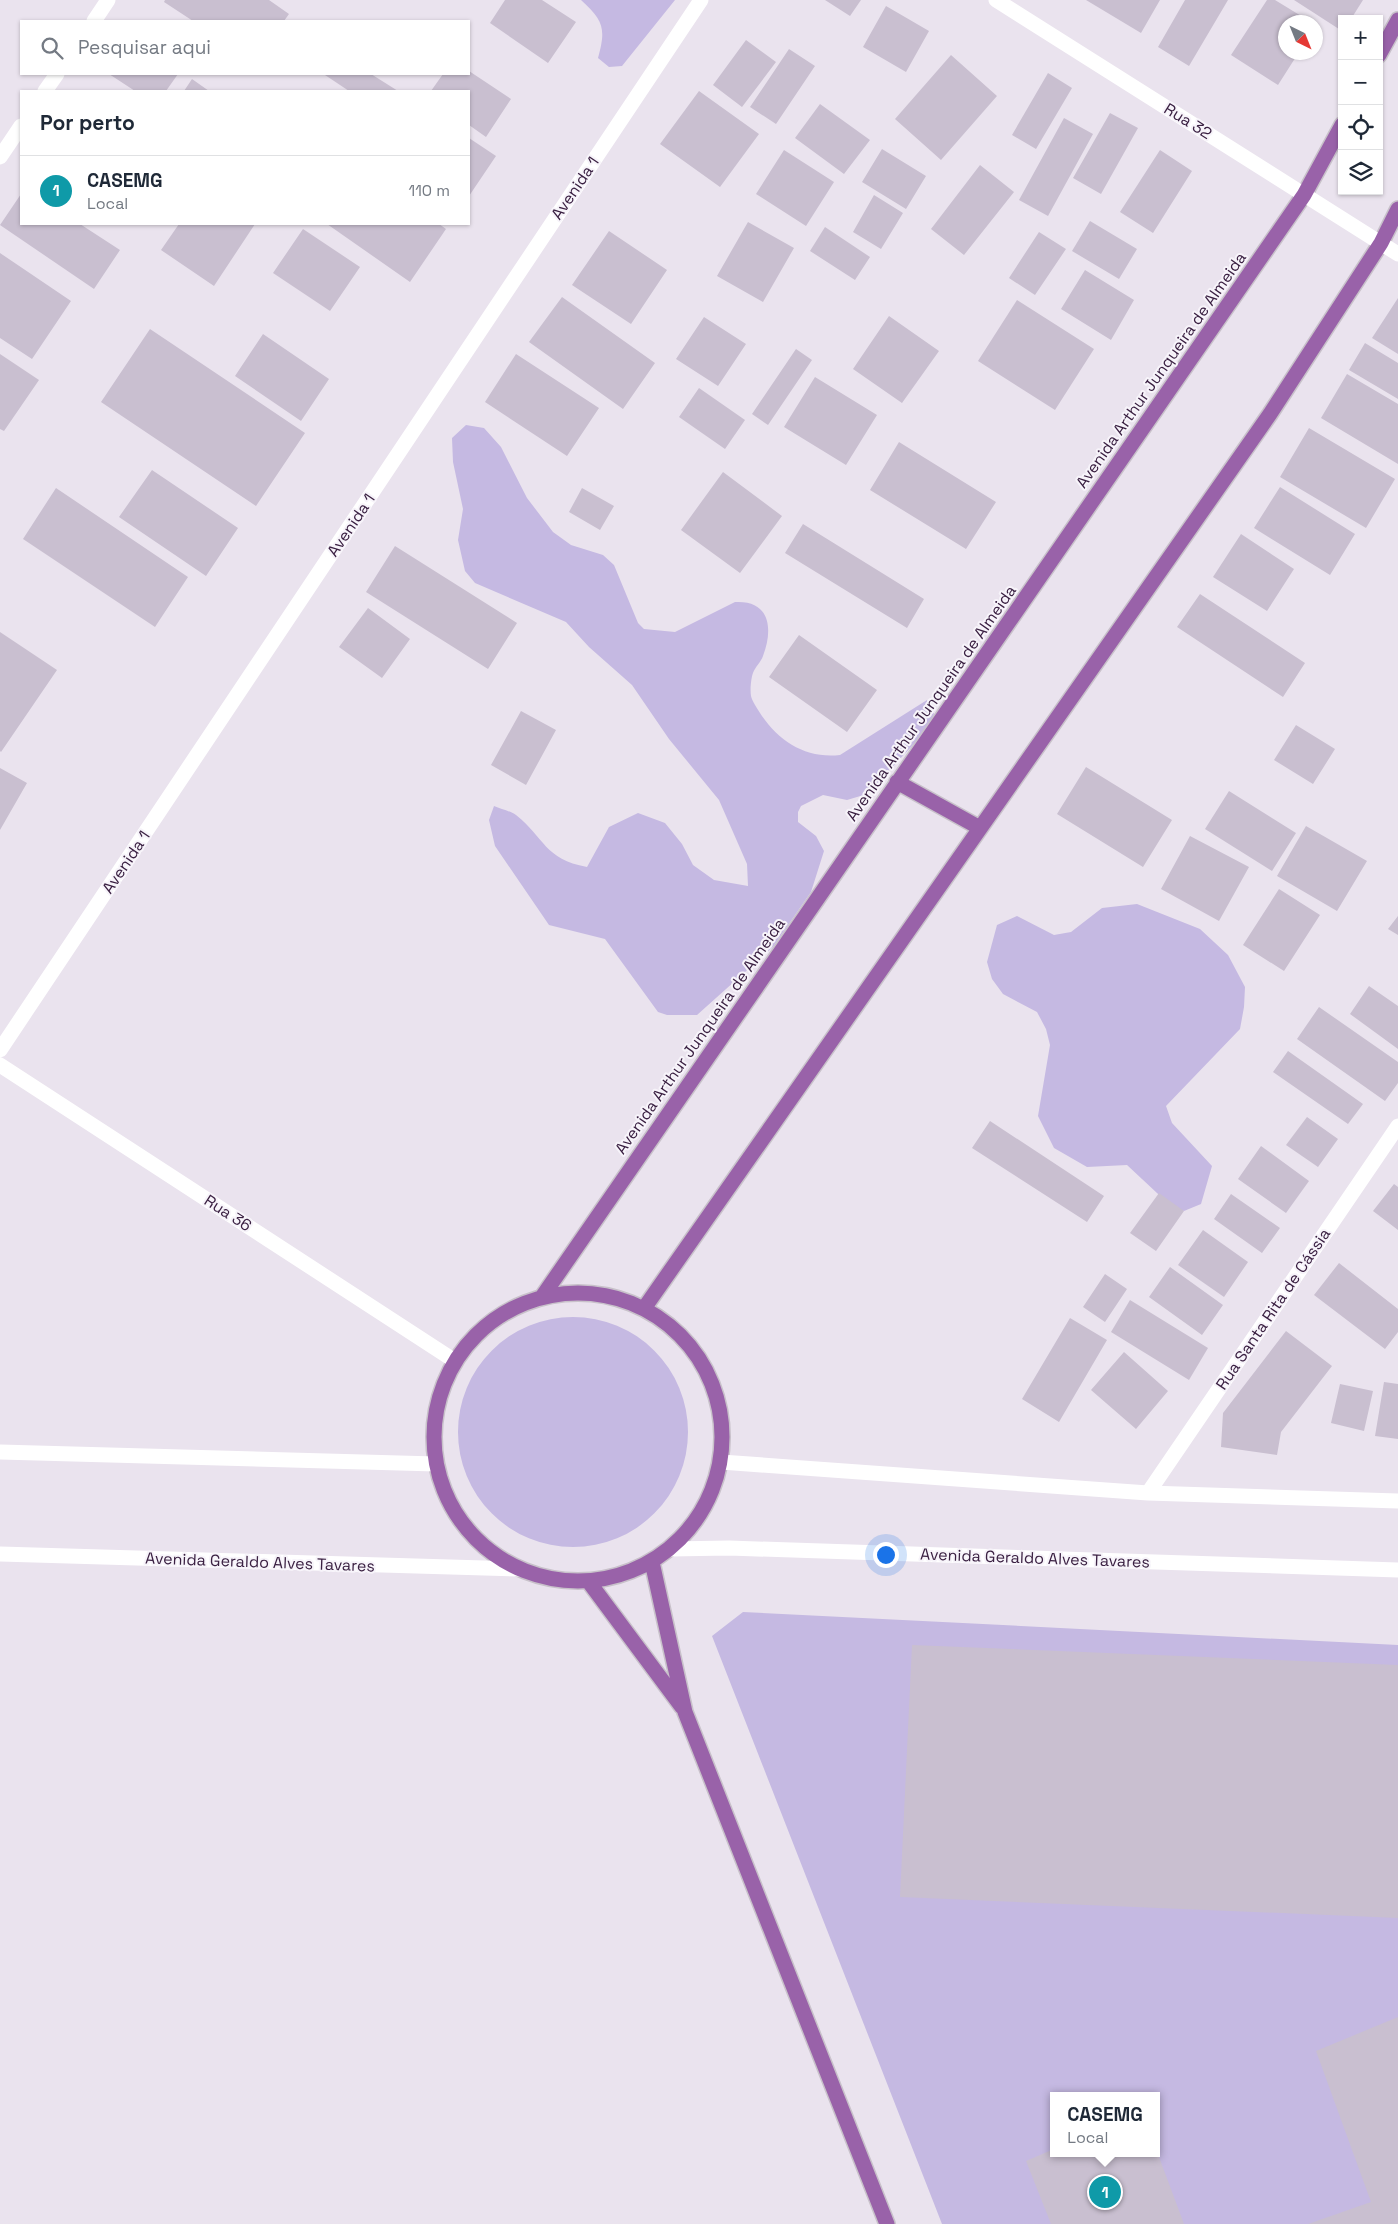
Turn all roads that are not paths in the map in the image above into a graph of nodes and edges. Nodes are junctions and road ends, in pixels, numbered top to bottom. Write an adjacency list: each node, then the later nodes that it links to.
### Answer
1 (108, 0): 4 (street)
2 (701, 0): 18 (street, Avenida 1)
3 (996, 0): 12 (street, Rua 32)
4 (95, 20)
5 (1398, 20): 6 (main road)
6 (1383, 48)
7 (56, 75): 8 (street)
8 (46, 90)
9 (20, 127): 11 (street)
10 (1338, 132): 12 (main road, Avenida Arthur Junqueira de Almeida)
11 (0, 157)
12 (1304, 195): 14 (street, Rua 32); 16 (main road, Avenida Arthur Junqueira de Almeida)
13 (1398, 209): 14 (main road)
14 (1381, 243): 15 (street, Rua 32); 17 (main road)
15 (1398, 254)
16 (897, 782): 17 (main road); 21 (main road, Avenida Arthur Junqueira de Almeida)
17 (980, 828): 22 (main road)
18 (0, 1050)
19 (0, 1065): 23 (street, Rua 36)
20 (1398, 1126): 27 (street, Rua Santa Rita de Cássia)
21 (542, 1297): 22 (main road); 23 (main road)
22 (645, 1308): 25 (main road)
23 (455, 1361): 26 (main road)
24 (0, 1452): 26 (street)
25 (721, 1462): 27 (street); 29 (main road)
26 (436, 1464): 32 (main road)
27 (1148, 1493): 28 (street)
28 (1398, 1501)
29 (671, 1548): 31 (main road); 33 (street, Avenida Geraldo Alves Tavares)
30 (0, 1554): 32 (street, Avenida Geraldo Alves Tavares)
31 (652, 1562): 34 (main road); 35 (main road)
32 (519, 1570): 34 (main road)
33 (1398, 1570)
34 (589, 1582): 35 (main road)
35 (685, 1712): 36 (main road)
36 (886, 2224)

